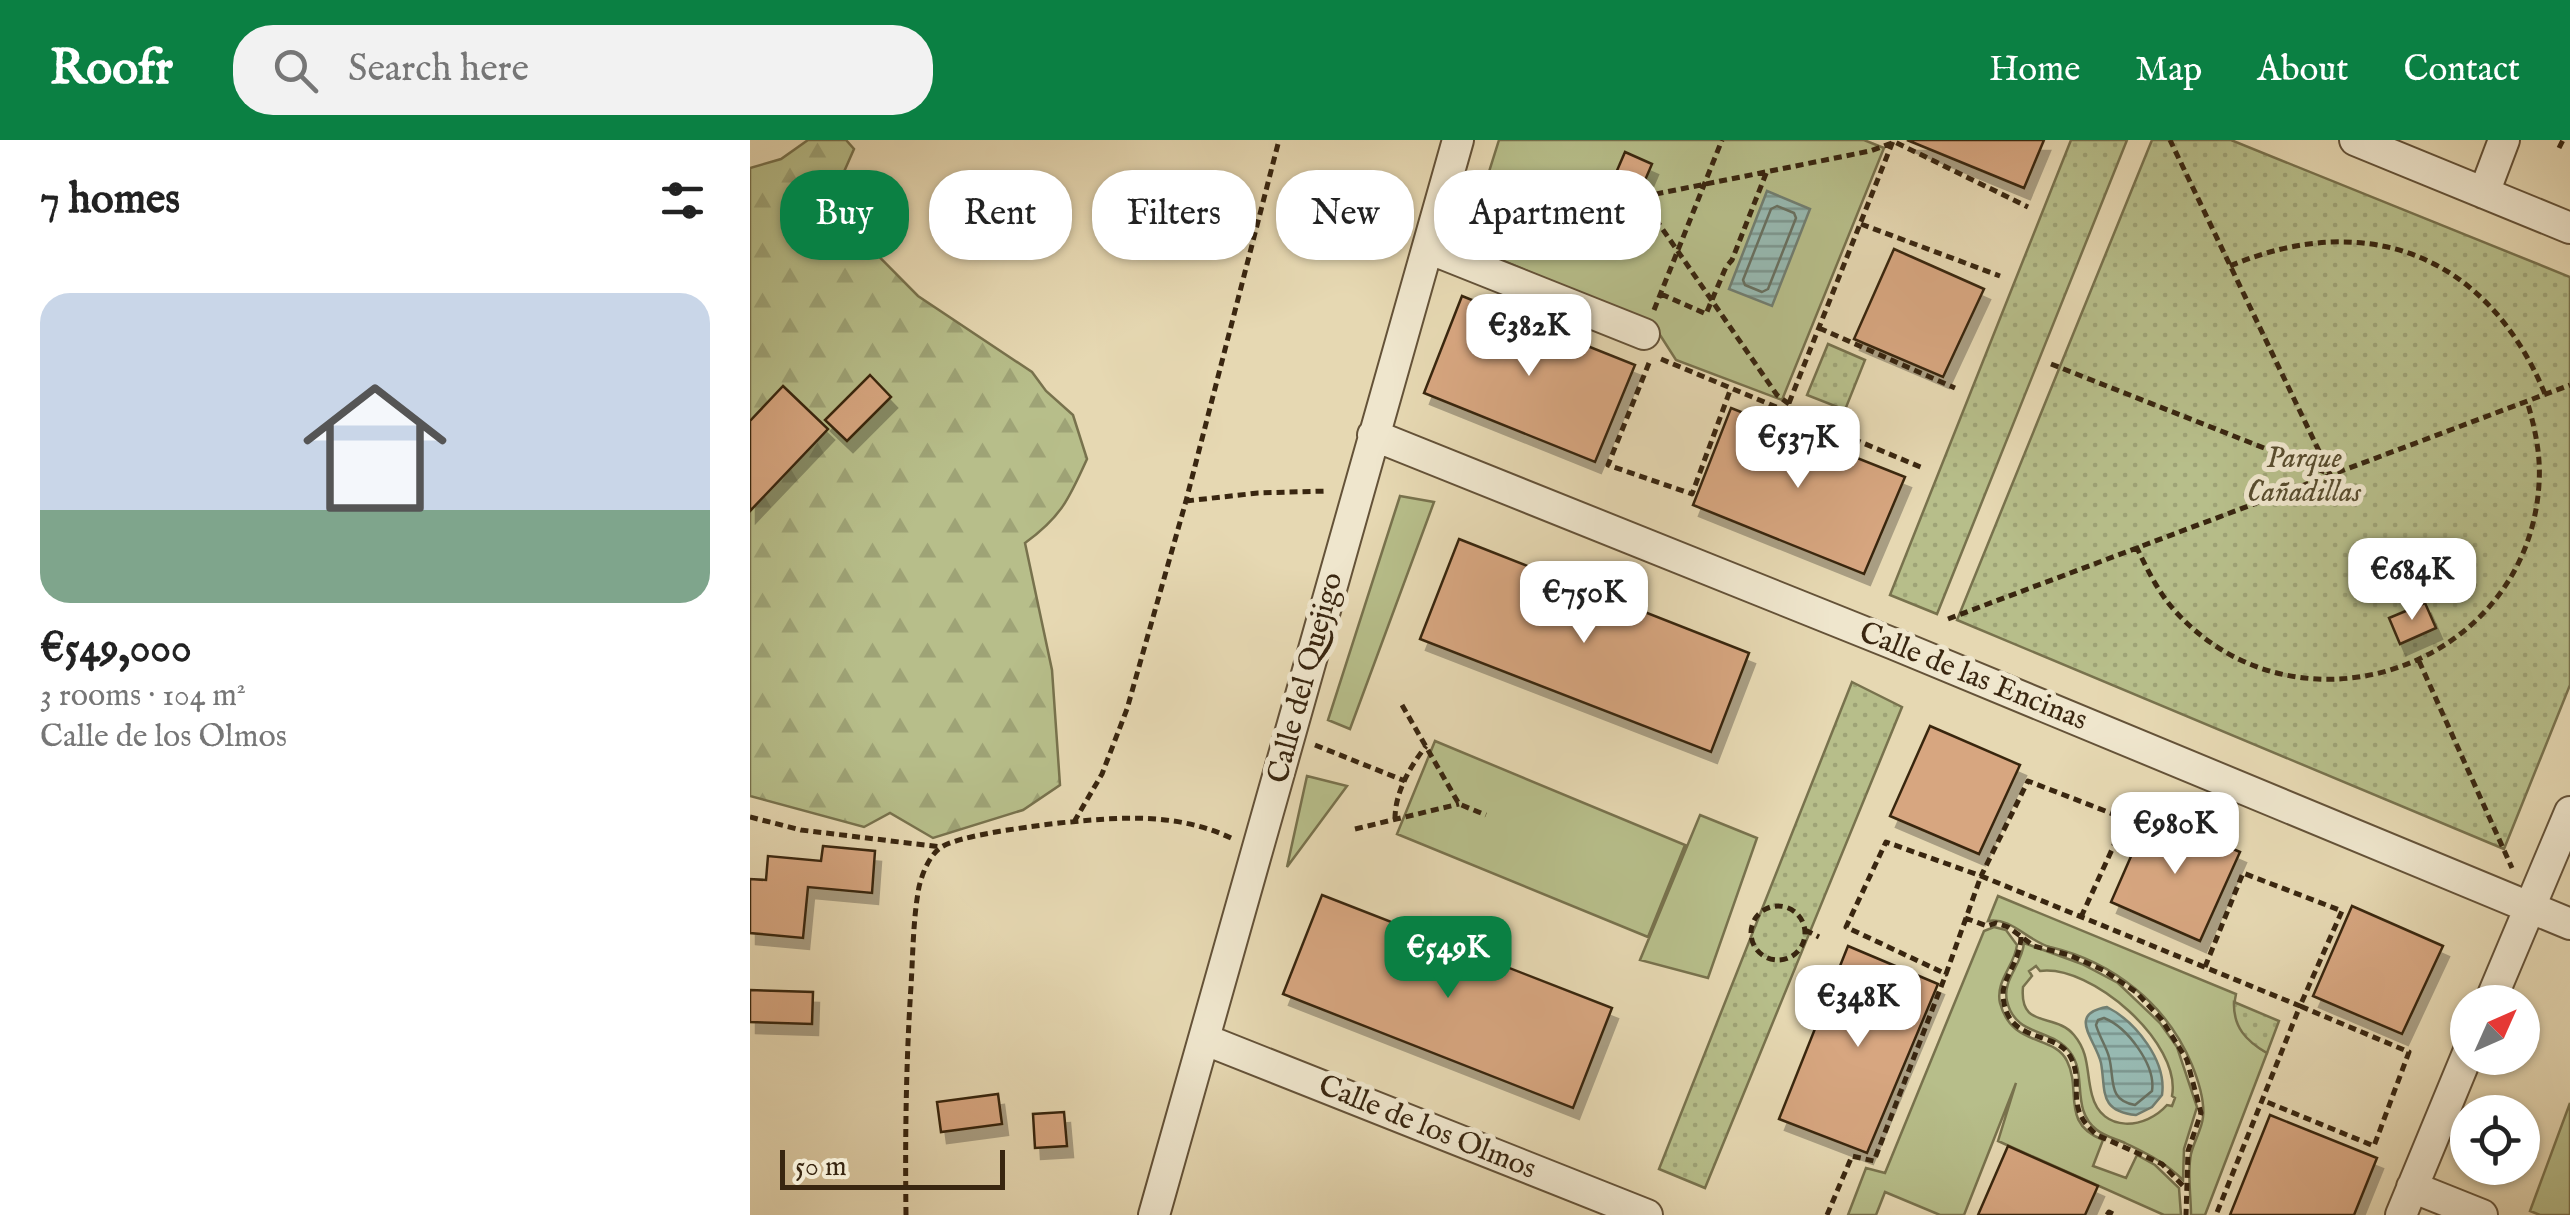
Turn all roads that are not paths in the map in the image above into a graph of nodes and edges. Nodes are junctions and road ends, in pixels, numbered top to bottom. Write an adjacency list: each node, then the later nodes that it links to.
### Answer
1 (1458, 140): 6 (street, Calle del Quejigo)
2 (2356, 140): 4 (street)
3 (2504, 140): 4 (street)
4 (2484, 192): 5 (street)
5 (2570, 228)
6 (1428, 248): 7 (street); 8 (street, Calle del Quejigo)
7 (1644, 334)
8 (1373, 435): 10 (street, Calle de las Encinas); 13 (street, Calle del Quejigo)
9 (2570, 812): 10 (street)
10 (2531, 910): 11 (street, Calle de las Encinas); 12 (street)
11 (2570, 924)
12 (2498, 985)
13 (1206, 1040): 16 (street, Calle del Quejigo); 17 (street, Calle de los Olmos)
14 (2459, 1075): 15 (street)
15 (2406, 1201): 18 (street)
16 (1154, 1215)
17 (1648, 1215)
18 (2482, 1215)

